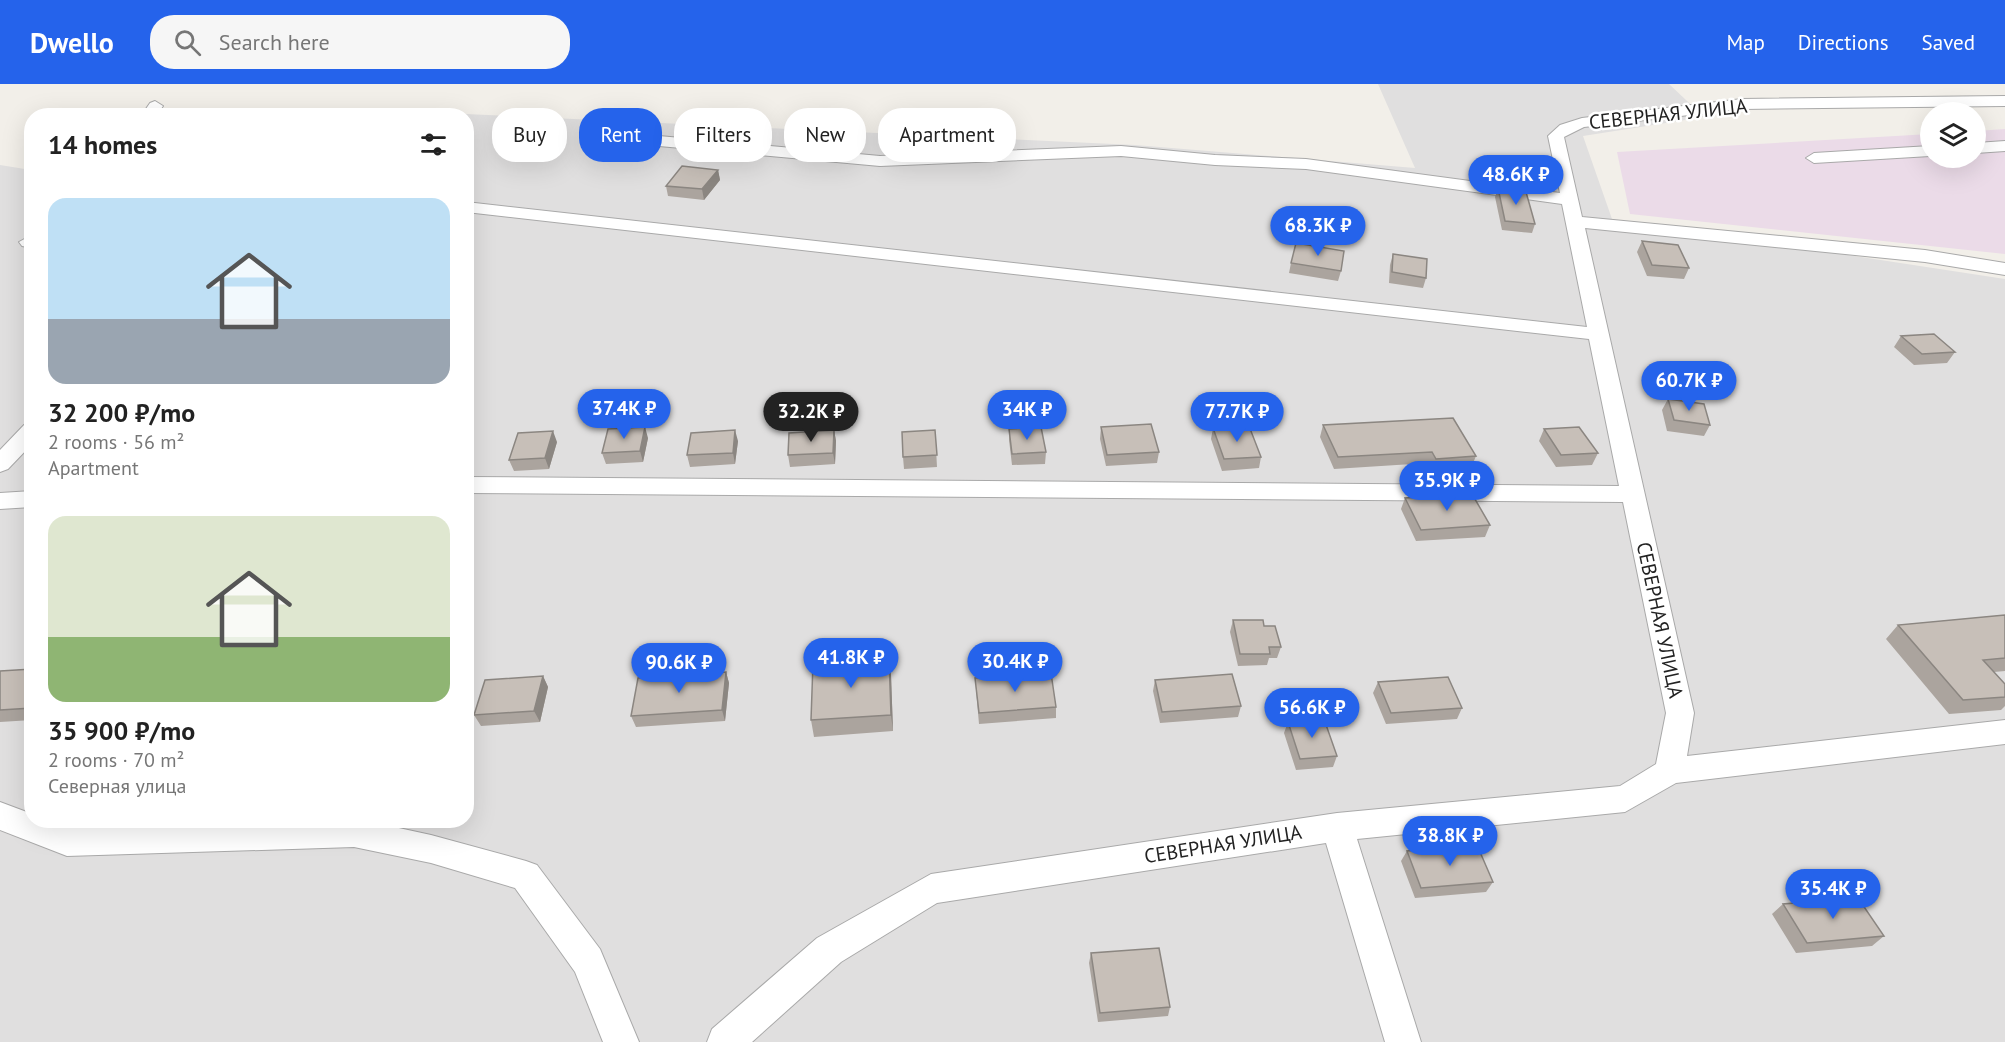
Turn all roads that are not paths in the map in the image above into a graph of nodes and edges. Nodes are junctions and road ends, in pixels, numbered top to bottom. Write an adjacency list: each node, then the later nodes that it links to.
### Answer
1 (2005, 101): 8 (street, СЕВЕРНАЯ УЛИЦА)
2 (662, 141): 8 (street)
3 (2005, 146): 4 (street)
4 (1986, 147)
5 (1920, 152): 6 (street)
6 (1814, 158)
7 (474, 208): 10 (street)
8 (1573, 211): 9 (street); 10 (street, СЕВЕРНАЯ УЛИЦА)
9 (2005, 269)
10 (1599, 334): 14 (street, СЕВЕРНАЯ УЛИЦА)
11 (24, 438): 12 (street)
12 (0, 464)
13 (474, 485): 14 (street)
14 (1632, 494): 18 (street, СЕВЕРНАЯ УЛИЦА)
15 (24, 500): 16 (street)
16 (0, 501)
17 (2005, 732): 18 (street)
18 (1670, 771): 21 (street, СЕВЕРНАЯ УЛИЦА)
19 (0, 816): 20 (street)
20 (24, 825)
21 (1336, 827): 24 (street, СЕВЕРНАЯ УЛИЦА); 25 (street)
22 (31, 828): 23 (street)
23 (621, 1042)
24 (724, 1042)
25 (1403, 1042)

